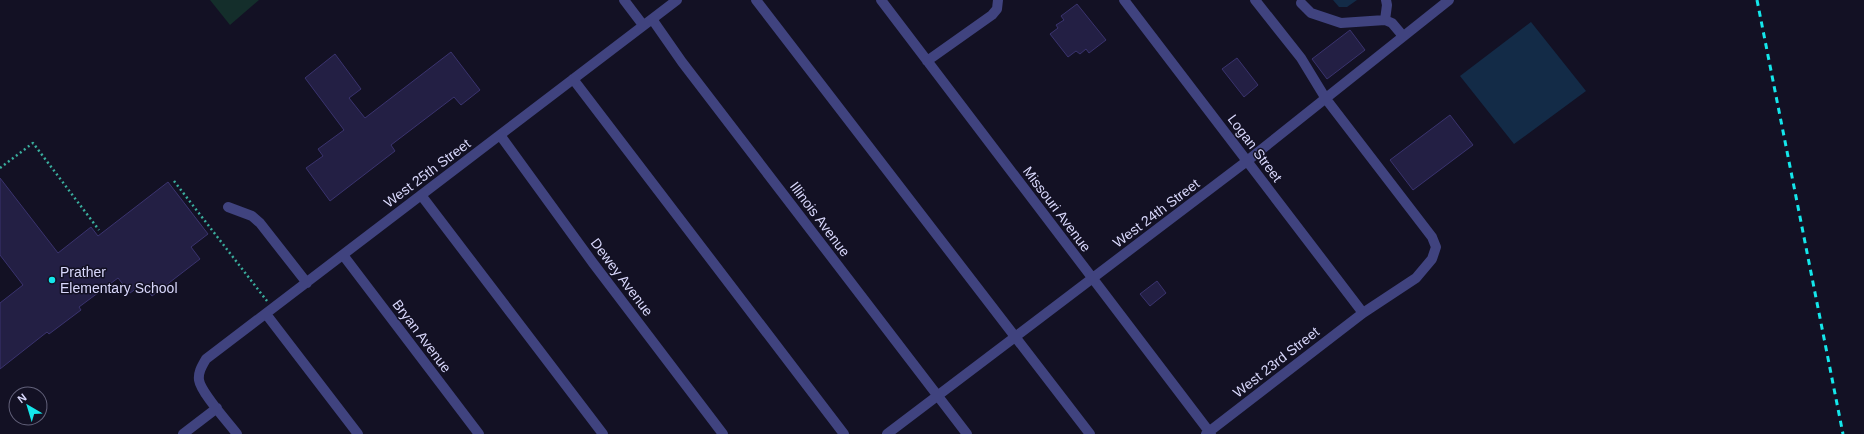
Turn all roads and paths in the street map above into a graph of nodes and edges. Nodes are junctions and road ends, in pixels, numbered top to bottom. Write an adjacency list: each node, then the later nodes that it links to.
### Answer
1 (624, 0): 13 (street)
2 (677, 0): 11 (street, West 25th Street)
3 (756, 0): 30 (street)
4 (881, 0): 15 (street, Missouri Avenue)
5 (998, 0): 15 (street)
6 (1124, 0): 19 (street, Logan Street)
7 (1255, 0): 17 (street)
8 (1386, 0): 12 (street)
9 (1449, 0): 14 (street, West 24th Street)
10 (1301, 3): 12 (street)
11 (652, 19): 13 (street, West 25th Street); 31 (street, Illinois Avenue)
12 (1385, 20): 14 (street)
13 (643, 25): 16 (street, West 25th Street)
14 (1403, 36): 17 (street, West 24th Street)
15 (927, 61): 26 (street, Missouri Avenue)
16 (573, 79): 18 (street, West 25th Street); 40 (street)
17 (1326, 99): 19 (street, West 24th Street); 29 (street, West 23rd Street)
18 (500, 135): 22 (street, West 25th Street); 39 (street, Dewey Avenue)
19 (1247, 162): 26 (street, West 24th Street); 29 (street, Logan Street)
20 (0, 168): 24 (path)
21 (174, 181): 28 (path)
22 (420, 195): 25 (street, West 25th Street); 38 (street)
23 (228, 207): 27 (street)
24 (98, 230)
25 (343, 255): 27 (street, West 25th Street); 37 (street, Bryan Avenue)
26 (1092, 278): 30 (street, West 24th Street); 33 (street, Missouri Avenue)
27 (307, 283): 28 (street, West 25th Street)
28 (269, 311): 32 (street, West 25th Street); 36 (street)
29 (1363, 313): 33 (street, West 23rd Street)
30 (1015, 337): 31 (street, West 24th Street); 43 (street)
31 (938, 396): 41 (street, West 24th Street); 42 (street, Illinois Avenue)
32 (217, 408): 34 (street); 35 (street)
33 (1209, 433)
34 (183, 434)
35 (237, 434)
36 (358, 434)
37 (479, 434)
38 (603, 434)
39 (723, 434)
40 (844, 434)
41 (887, 434)
42 (967, 434)
43 (1090, 434)

